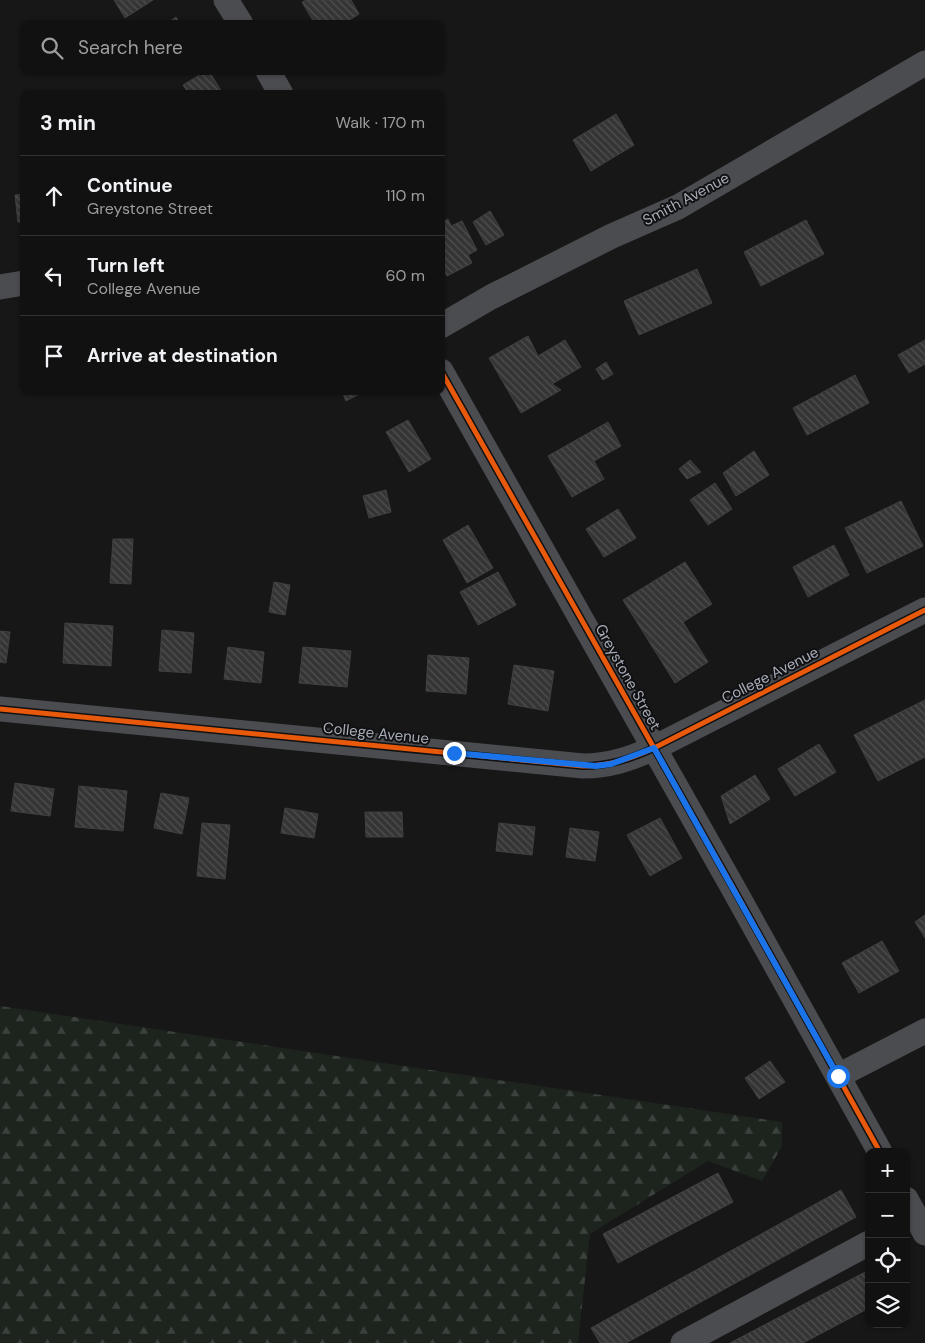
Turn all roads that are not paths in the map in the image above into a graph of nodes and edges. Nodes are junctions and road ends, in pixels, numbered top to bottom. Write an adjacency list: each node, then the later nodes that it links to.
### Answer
1 (226, 0): 2 (street)
2 (238, 20)
3 (925, 63): 8 (street, Smith Avenue)
4 (270, 75): 5 (street)
5 (278, 90)
6 (20, 284): 7 (street)
7 (0, 287)
8 (445, 324)
9 (445, 378): 12 (street, Greystone Street)
10 (925, 610): 12 (street, College Avenue)
11 (0, 708): 12 (street, College Avenue)
12 (654, 748): 14 (street, Greystone Street)
13 (925, 1031): 14 (street)
14 (838, 1076): 15 (street, Greystone Street)
15 (878, 1148)
16 (865, 1245): 17 (street)
17 (682, 1343)

